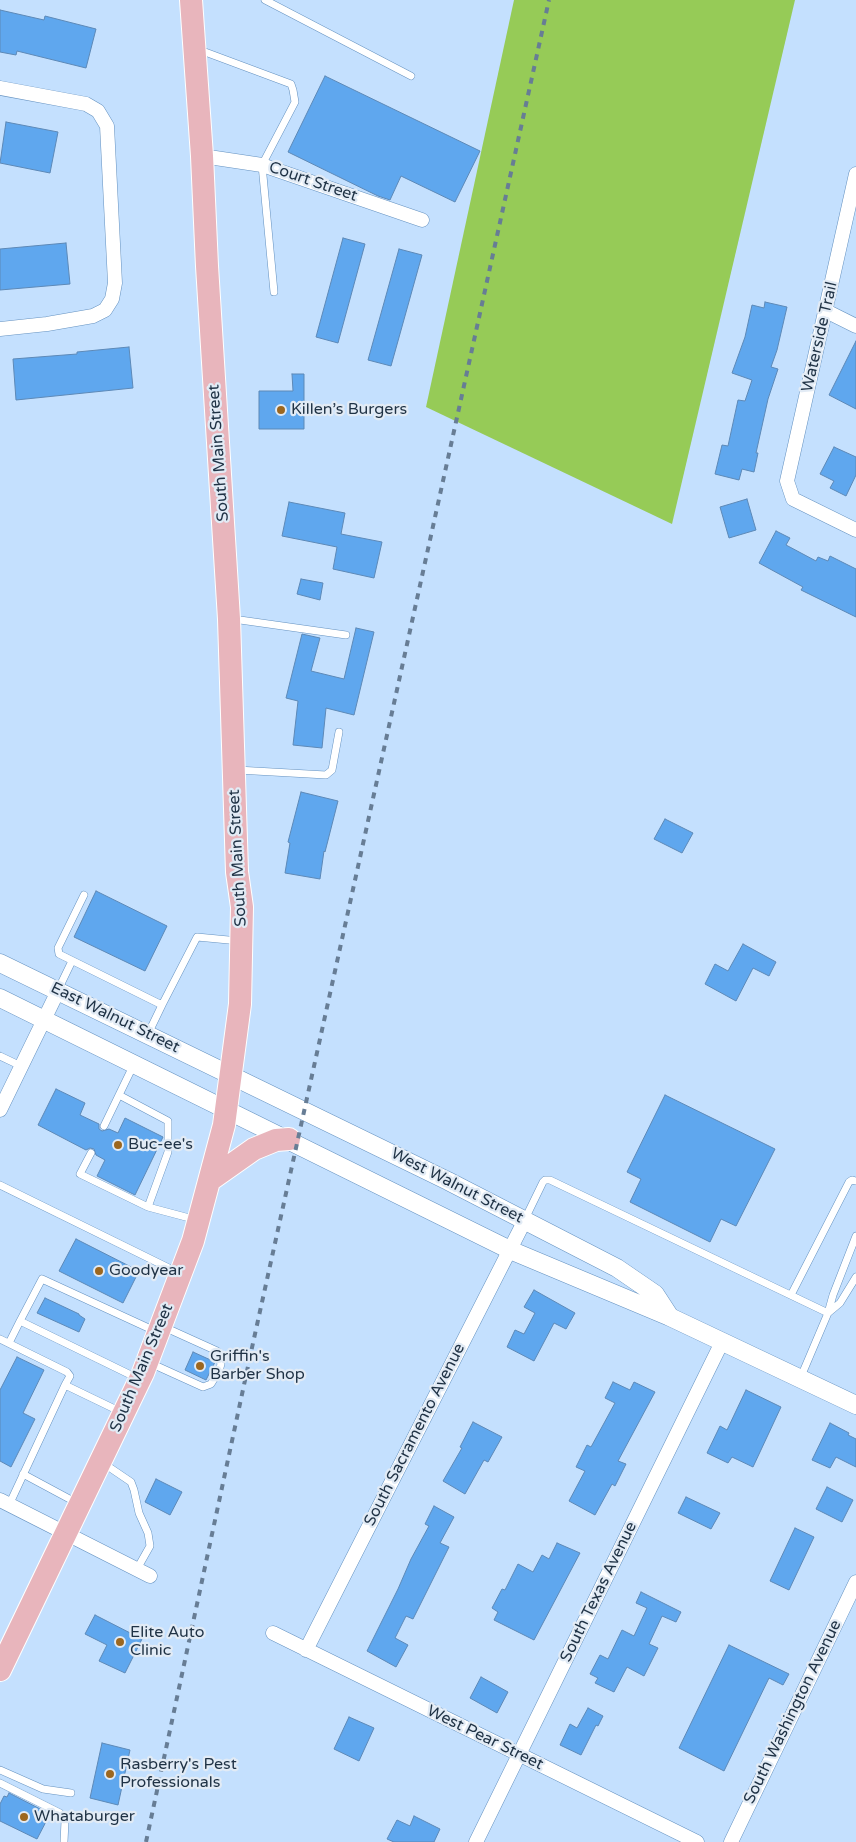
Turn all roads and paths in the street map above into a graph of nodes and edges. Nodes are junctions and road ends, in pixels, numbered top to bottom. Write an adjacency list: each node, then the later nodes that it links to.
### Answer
1 (191, 0): 3 (main road, South Main Street)
2 (265, 0): 4 (lane)
3 (195, 48): 6 (main road, South Main Street); 7 (lane)
4 (411, 76)
5 (0, 88): 13 (street)
6 (202, 156): 7 (street, Court Street); 15 (main road, South Main Street)
7 (262, 165): 9 (street, Court Street); 10 (lane)
8 (856, 174): 11 (street, Waterside Trail)
9 (422, 220)
10 (274, 292)
11 (826, 311): 12 (street); 14 (street, Waterside Trail)
12 (856, 326)
13 (0, 329)
14 (856, 530)
15 (229, 618): 16 (lane); 18 (main road, South Main Street)
16 (346, 635)
17 (339, 732): 18 (lane)
18 (234, 770): 20 (main road, South Main Street)
19 (84, 895): 21 (lane)
20 (241, 941): 25 (lane); 31 (main road, South Main Street)
21 (72, 961): 23 (lane); 25 (lane)
22 (0, 963): 23 (street, East Walnut Street)
23 (58, 991): 26 (street); 27 (street, East Walnut Street)
24 (0, 998): 26 (street, East Walnut Street)
25 (162, 1005): 27 (lane)
26 (44, 1019): 29 (street, East Walnut Street); 30 (street)
27 (148, 1034): 31 (street, East Walnut Street)
28 (0, 1056): 30 (lane)
29 (134, 1064): 32 (lane); 33 (street, East Walnut Street)
30 (21, 1066): 34 (street)
31 (230, 1073): 33 (main road, South Main Street); 42 (street, West Walnut Street)
32 (119, 1095): 35 (lane); 41 (lane)
33 (225, 1108): 36 (street, West Walnut Street); 38 (main road, South Main Street)
34 (0, 1110)
35 (104, 1126)
36 (289, 1140): 38 (main road); 45 (street, West Walnut Street)
37 (91, 1152): 41 (lane)
38 (210, 1180): 43 (main road, South Main Street)
39 (856, 1181): 48 (lane)
40 (0, 1185): 46 (lane)
41 (148, 1207): 43 (lane)
42 (525, 1220): 45 (street, South Sacramento Avenue); 48 (lane); 50 (street, West Walnut Street)
43 (199, 1221): 46 (main road, South Main Street)
44 (856, 1236): 49 (lane)
45 (510, 1250): 50 (street, West Walnut Street); 70 (street, South Sacramento Avenue)
46 (181, 1274): 52 (main road, South Main Street)
47 (856, 1277): 49 (lane)
48 (792, 1296): 49 (lane)
49 (828, 1313): 57 (lane)
50 (670, 1318): 54 (street, West Walnut Street)
51 (20, 1321): 52 (lane); 55 (lane); 56 (lane)
52 (160, 1329): 56 (main road, South Main Street); 56 (lane)
53 (0, 1339): 55 (lane)
54 (722, 1342): 57 (street, West Walnut Street); 72 (street, South Texas Avenue)
55 (9, 1343): 58 (lane)
56 (144, 1370): 60 (main road, South Main Street)
57 (800, 1379): 59 (street, West Walnut Street)
58 (65, 1385): 60 (lane); 62 (lane)
59 (856, 1406)
60 (124, 1414): 61 (main road, South Main Street)
61 (100, 1462): 64 (main road, South Main Street); 66 (lane)
62 (23, 1474): 63 (lane); 64 (lane)
63 (5, 1503): 65 (street)
64 (80, 1504): 65 (main road, South Main Street)
65 (66, 1533): 66 (street); 71 (main road, South Main Street)
66 (137, 1569): 67 (street)
67 (150, 1576)
68 (856, 1582): 79 (street, South Washington Avenue)
69 (273, 1633): 70 (street, West Pear Street)
70 (306, 1650): 72 (street, West Pear Street)
71 (0, 1670)
72 (519, 1754): 77 (street, South Texas Avenue); 78 (street, West Pear Street)
73 (0, 1770): 75 (lane)
74 (0, 1783): 76 (lane)
75 (71, 1793)
76 (64, 1842)
77 (476, 1842)
78 (697, 1842)
79 (730, 1842)

